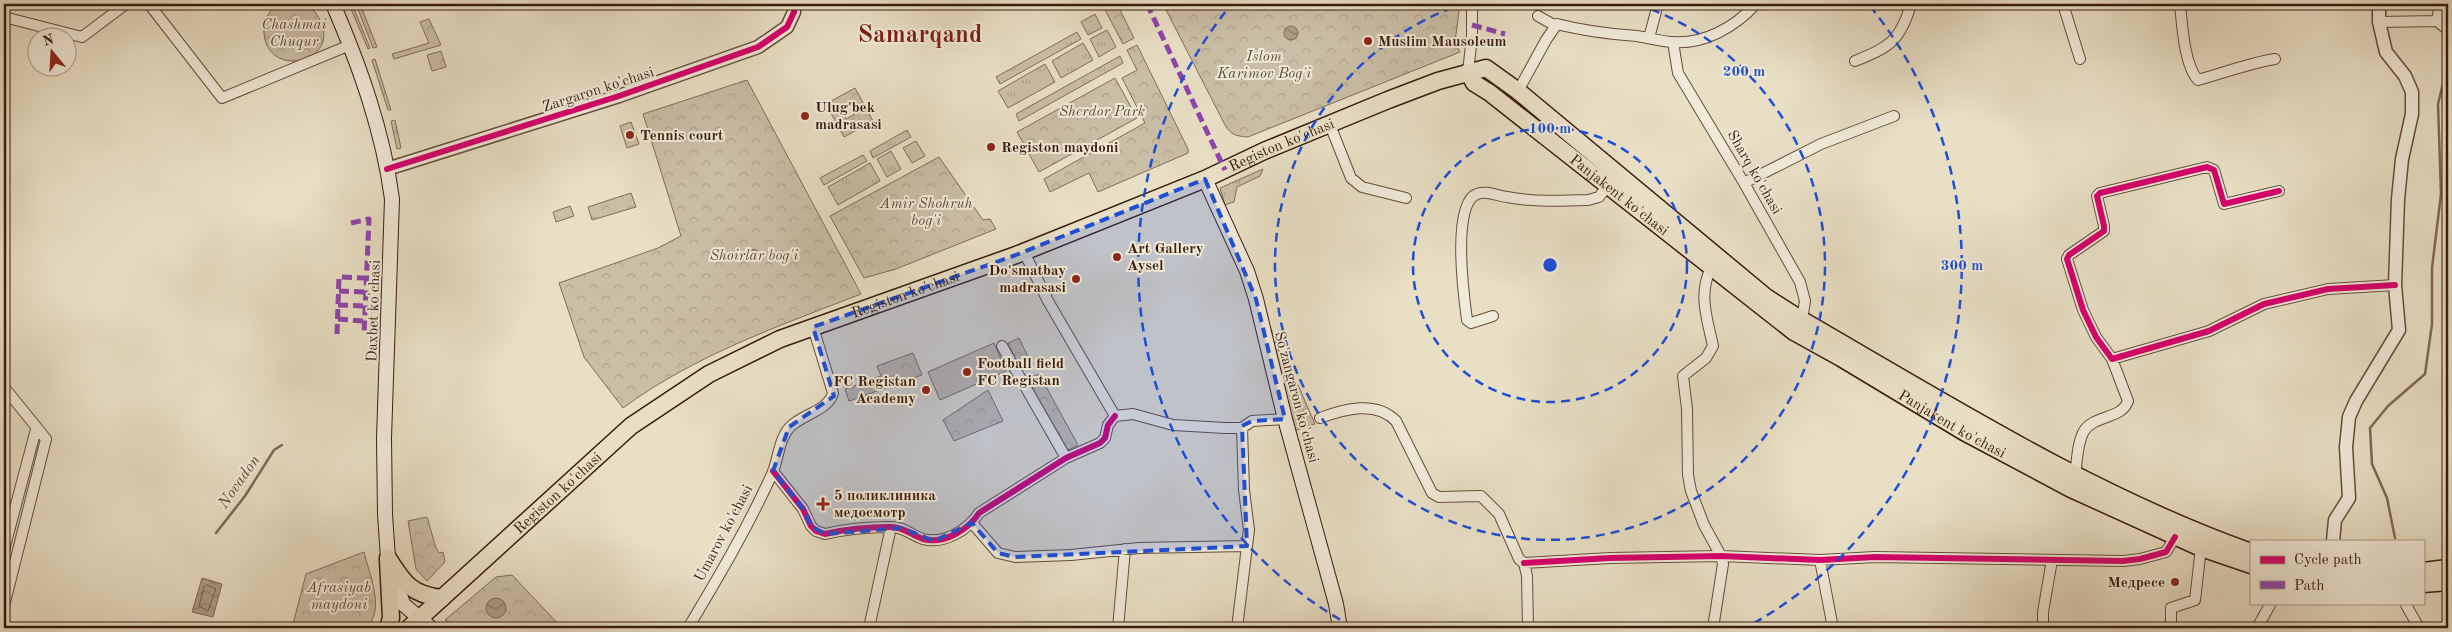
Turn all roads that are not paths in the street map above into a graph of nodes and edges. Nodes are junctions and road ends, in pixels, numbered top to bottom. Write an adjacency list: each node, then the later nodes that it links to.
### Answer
1 (126, 4): 14 (street)
2 (150, 4): 21 (street)
3 (333, 4): 21 (main road, Daxbet ko'chasi)
4 (794, 4): 29 (street, Zargaron ko'chasi)
5 (1472, 4): 25 (street)
6 (1658, 4): 19 (street)
7 (1756, 4): 20 (street)
8 (1910, 4): 24 (street)
9 (2063, 4): 22 (street)
10 (2180, 4): 23 (street)
11 (2379, 4): 15 (street)
12 (2440, 4): 16 (street)
13 (1538, 16): 17 (street)
14 (4, 17)
15 (2379, 22): 16 (street); 37 (street)
16 (2437, 22): 18 (street)
17 (1554, 25): 19 (street); 26 (street)
18 (2448, 30)
19 (1649, 38): 20 (street)
20 (1672, 42): 31 (street, Sharq ko'chasi)
21 (350, 45): 29 (main road, Daxbet ko'chasi)
22 (2080, 59)
23 (2275, 59)
24 (1855, 62)
25 (1468, 72): 26 (main road, Panjakent ko'chasi); 28 (main road, Registon ko'chasi); 32 (main road, Panjakent ko'chasi)
26 (1518, 91): 39 (main road, Panjakent ko'chasi)
27 (1894, 116): 31 (street)
28 (1330, 125): 30 (main road, Registon ko'chasi); 34 (street)
29 (387, 169): 62 (main road, Daxbet ko'chasi)
30 (1205, 179): 35 (main road, Registon ko'chasi); 46 (main road, So'zangaron ko'chasi)
31 (1744, 183): 39 (street, Sharq ko'chasi)
32 (1608, 185): 36 (main road, Panjakent ko'chasi); 38 (street)
33 (2279, 191): 42 (street)
34 (1406, 198)
35 (1024, 252): 40 (main road, Registon ko'chasi); 44 (street)
36 (1711, 268): 54 (main road, Panjakent ko'chasi); 61 (street)
37 (2395, 285): 42 (street); 55 (street)
38 (1493, 316)
39 (1802, 320): 51 (main road, Panjakent ko'chasi)
40 (813, 328): 50 (street, Umarov ko'chasi); 71 (main road, Registon ko'chasi)
41 (1002, 346): 49 (street)
42 (2112, 359): 51 (street)
43 (4, 387): 48 (street)
44 (1115, 416): 47 (street); 49 (street)
45 (1320, 418): 65 (street)
46 (1285, 419): 47 (street); 81 (main road, So'zangaron ko'chasi)
47 (1242, 428): 56 (street)
48 (36, 429): 59 (street); 74 (street)
49 (1066, 458): 52 (street)
50 (773, 471): 53 (street); 77 (street, Umarov ko'chasi)
51 (2075, 476): 60 (main road, Panjakent ko'chasi)
52 (972, 523): 53 (street); 58 (street)
53 (891, 527): 78 (street)
54 (2175, 537): 57 (main road, Panjakent ko'chasi); 64 (street)
55 (2333, 540)
56 (1248, 546): 58 (street); 80 (street)
57 (2200, 548): 66 (main road, Panjakent ko'chasi); 86 (street)
58 (1126, 549): 79 (street)
59 (4, 550)
60 (2250, 552)
61 (1721, 556): 63 (street); 65 (street); 83 (street)
62 (388, 558): 71 (main road); 75 (main road, Daxbet ko'chasi); 76 (main road)
63 (1820, 560): 64 (street); 84 (street)
64 (2052, 560): 85 (street)
65 (1524, 563): 82 (street)
66 (2250, 565)
67 (2448, 568): 68 (main road)
68 (2424, 571)
69 (2448, 582): 70 (main road)
70 (2424, 584)
71 (442, 598): 75 (main road, Registon ko'chasi)
72 (2270, 604): 87 (street)
73 (2406, 604): 88 (street)
74 (4, 606)
75 (420, 625)
76 (388, 628)
77 (688, 628)
78 (869, 628)
79 (1118, 628)
80 (1237, 628)
81 (1340, 628)
82 (1528, 628)
83 (1713, 628)
84 (1829, 628)
85 (2043, 628)
86 (2171, 628)
87 (2257, 628)
88 (2419, 628)

